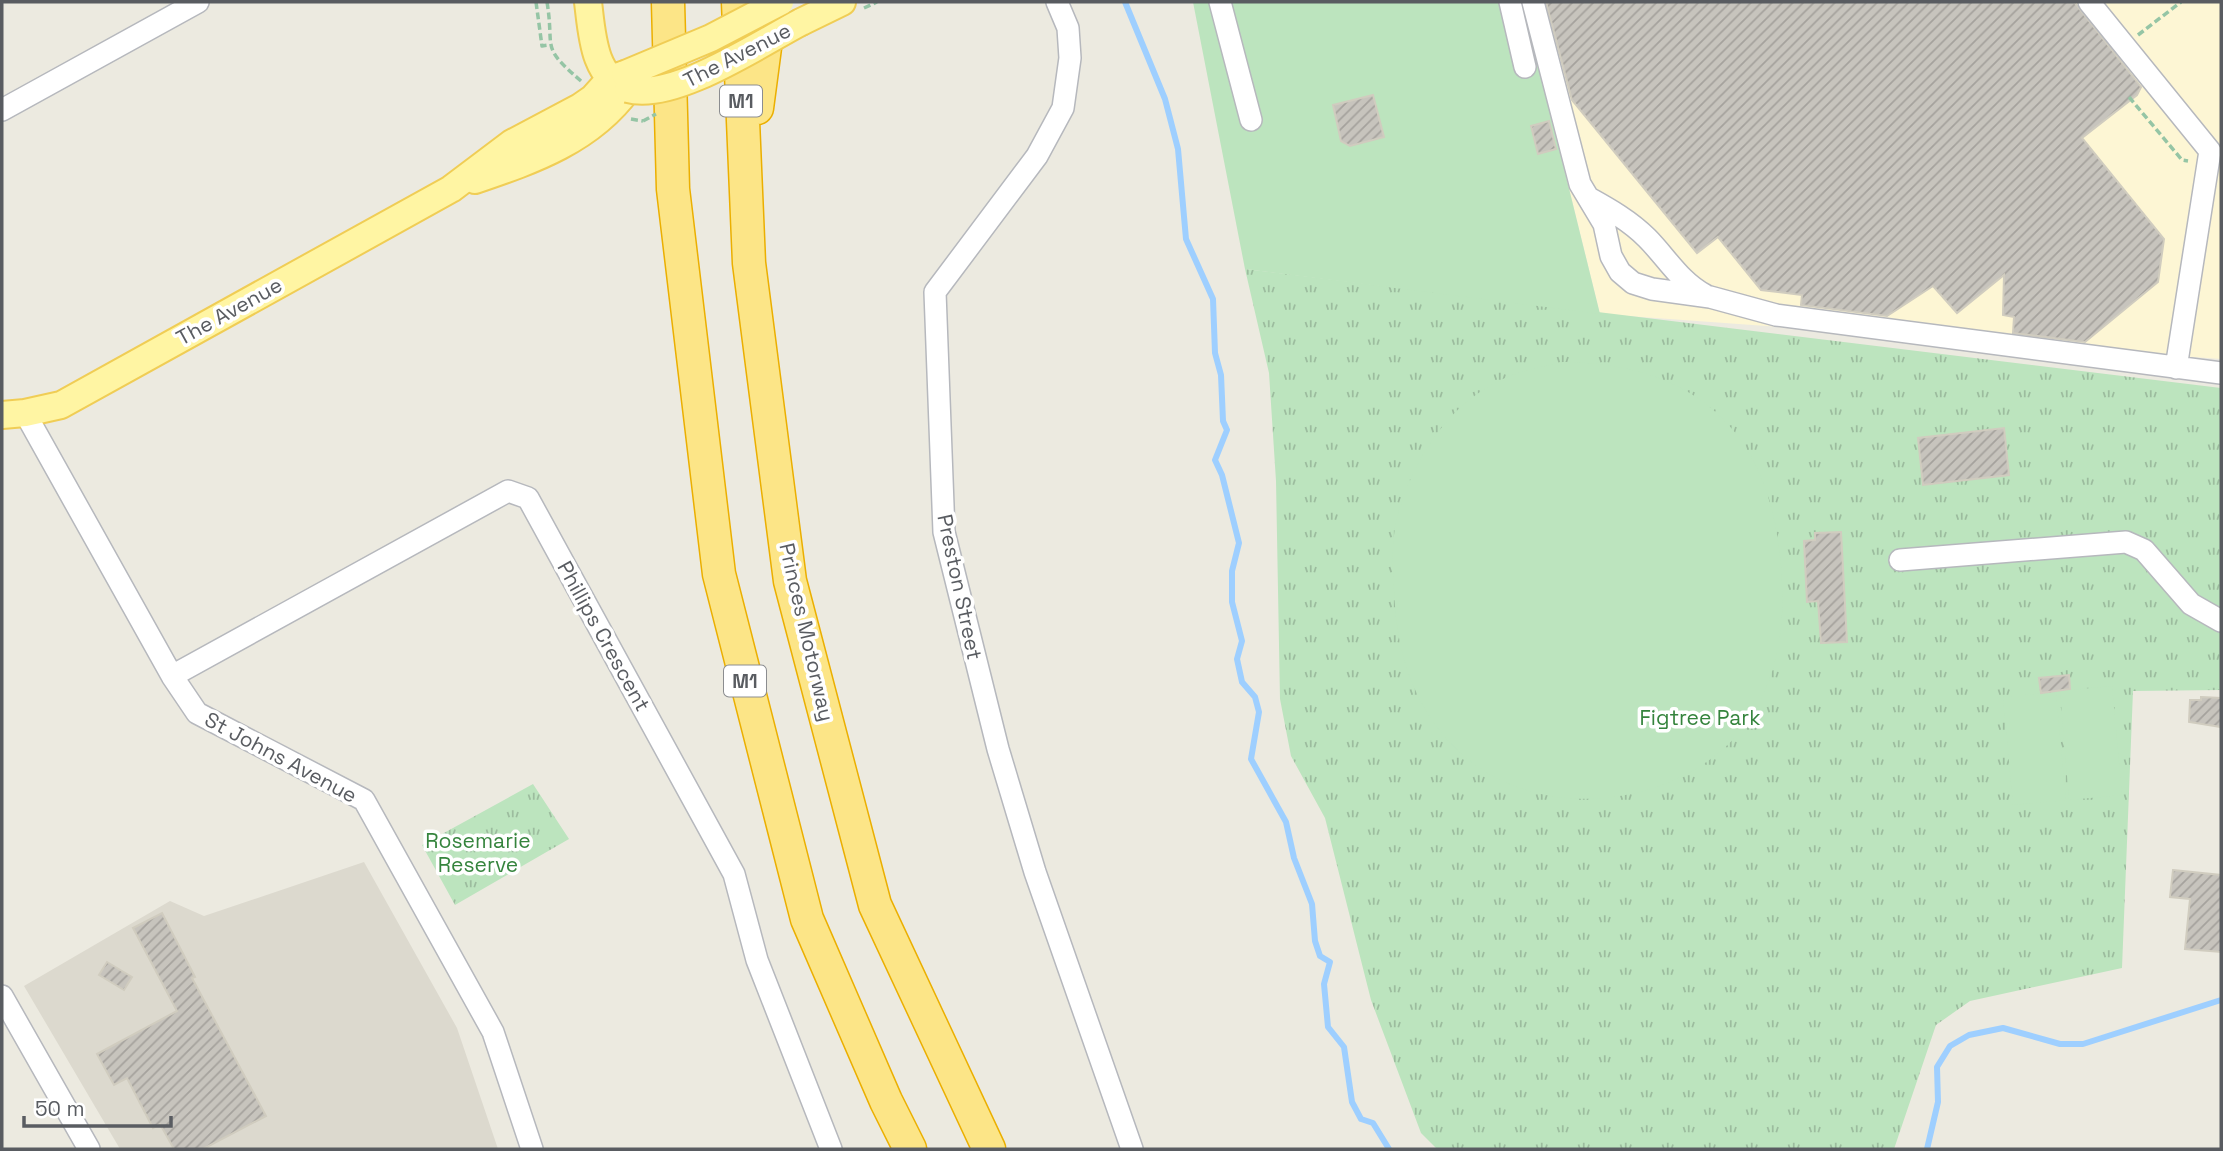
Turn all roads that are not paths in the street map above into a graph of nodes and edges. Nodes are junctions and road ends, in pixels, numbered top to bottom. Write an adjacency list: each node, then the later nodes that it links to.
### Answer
1 (198, 2): 16 (street)
2 (588, 2): 15 (main road)
3 (655, 2): 18 (highway)
4 (668, 2): 18 (highway, M1)
5 (738, 2): 20 (highway, Princes Motorway / M1)
6 (771, 2): 20 (highway)
7 (780, 2): 15 (main road, The Avenue, bridge)
8 (842, 2): 15 (main road, The Avenue, bridge)
9 (1057, 2): 34 (street, Preston Street)
10 (1220, 2): 17 (street)
11 (1510, 2): 14 (street)
12 (1533, 2): 19 (street)
13 (2089, 2): 22 (street)
14 (1525, 67)
15 (618, 85): 24 (main road, The Avenue)
16 (2, 110)
17 (1251, 120)
18 (673, 189): 32 (highway, M1)
19 (1586, 195): 21 (street); 21 (street)
20 (744, 200): 33 (highway, Princes Motorway / M1)
21 (1710, 297): 22 (street)
22 (2176, 368): 23 (street)
23 (2221, 373)
24 (13, 414): 27 (street, St Johns Avenue)
25 (1900, 560): 26 (street)
26 (2221, 621)
27 (172, 676): 30 (street, St Johns Avenue); 31 (street, Phillips Crescent)
28 (2, 996): 29 (street)
29 (89, 1149)
30 (532, 1149)
31 (831, 1149)
32 (910, 1149)
33 (989, 1149)
34 (1132, 1149)

